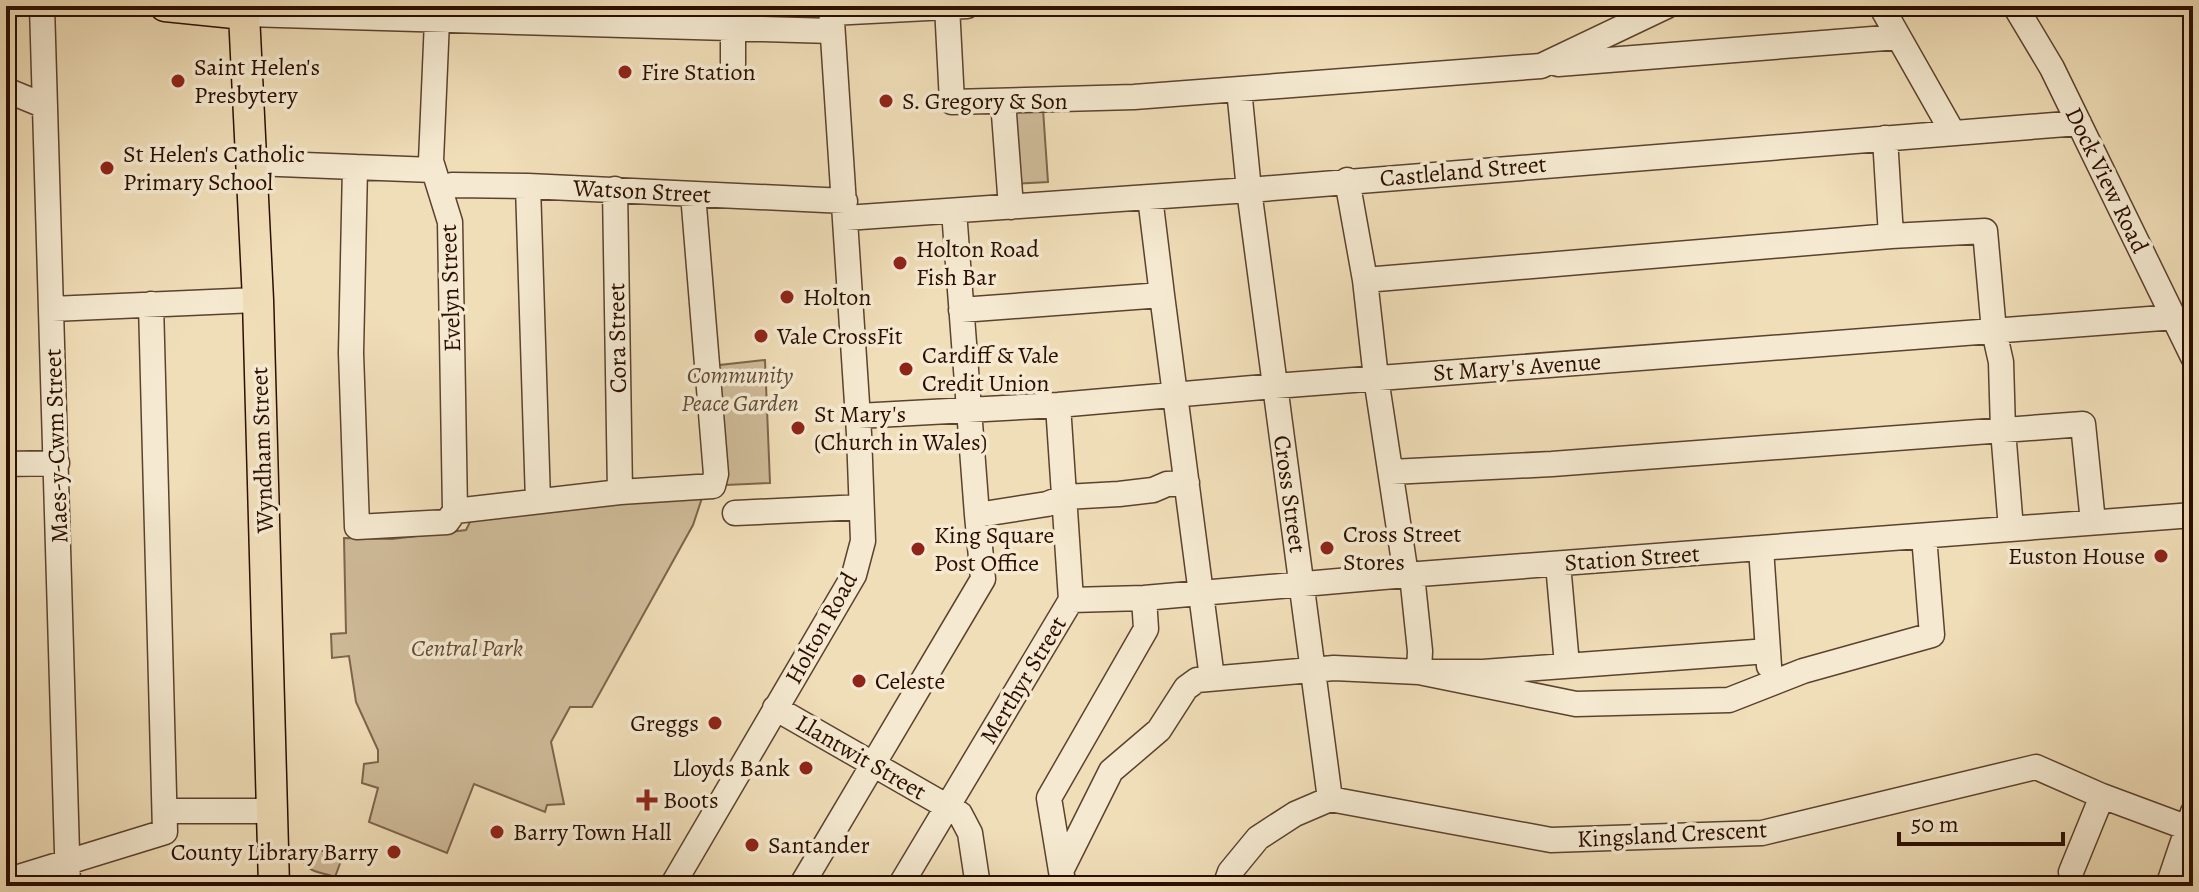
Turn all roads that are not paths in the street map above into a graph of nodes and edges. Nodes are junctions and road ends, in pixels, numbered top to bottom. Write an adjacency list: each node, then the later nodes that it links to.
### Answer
1 (42, 6): 19 (street, Maes-y-Cwm Street)
2 (165, 6): 8 (main road)
3 (1667, 6): 15 (street)
4 (1881, 6): 13 (street)
5 (2015, 6): 20 (street, Dock View Road)
6 (948, 7): 10 (street); 18 (street)
7 (400, 12): 8 (street); 11 (street)
8 (244, 14): 23 (main road, Wyndham Street)
9 (480, 14): 11 (street); 12 (street)
10 (831, 17): 12 (street); 33 (street, Holton Road)
11 (437, 20): 25 (street, Evelyn Street)
12 (733, 29): 14 (street)
13 (1898, 37): 15 (street); 21 (street)
14 (733, 64)
15 (1541, 66): 16 (street)
16 (1239, 89): 18 (street); 29 (street, Cross Street)
17 (6, 90): 19 (street)
18 (1003, 101): 32 (street)
19 (45, 106): 40 (street, Maes-y-Cwm Street)
20 (2079, 123): 21 (street, Castleland Street); 42 (street, Dock View Road)
21 (1953, 133): 22 (street, Castleland Street)
22 (1885, 138): 26 (street, Castleland Street); 35 (street)
23 (252, 163): 24 (street, Watson Street); 38 (main road, Wyndham Street)
24 (355, 167): 25 (street, Watson Street); 60 (street)
25 (437, 180): 27 (street, Watson Street); 60 (street, Evelyn Street)
26 (1347, 180): 29 (street, Castleland Street); 36 (street)
27 (528, 186): 28 (street, Watson Street); 58 (street)
28 (615, 189): 30 (street, Watson Street); 56 (street, Cora Street)
29 (1249, 190): 31 (street, Castleland Street); 46 (street, Cross Street)
30 (693, 194): 33 (street, Watson Street); 56 (street)
31 (1150, 197): 32 (street, Castleland Street); 37 (street)
32 (1011, 207): 34 (street, Castleland Street)
33 (846, 210): 34 (street, Castleland Street); 50 (street, Holton Road)
34 (954, 211): 41 (street)
35 (1891, 236): 36 (street); 43 (street)
36 (1365, 280): 45 (street)
37 (1162, 295): 41 (street); 47 (street)
38 (258, 300): 39 (street); 86 (main road, Wyndham Street)
39 (151, 304): 40 (street); 85 (street)
40 (52, 309): 52 (street, Maes-y-Cwm Street)
41 (961, 310): 49 (street)
42 (2175, 317): 43 (street, St Mary's Avenue); 44 (street, Dock View Road)
43 (1994, 331): 45 (street, St Mary's Avenue); 51 (street)
44 (2193, 357)
45 (1376, 378): 46 (street, St Mary's Avenue); 54 (street)
46 (1275, 386): 47 (street, St Mary's Avenue); 70 (street, Cross Street)
47 (1176, 395): 48 (street, St Mary's Avenue); 55 (street)
48 (1058, 405): 49 (street, St Mary's Avenue); 57 (street, Merthyr Street)
49 (968, 410): 50 (street, St Mary's Avenue); 62 (street)
50 (858, 416): 59 (street, Holton Road)
51 (2003, 430): 54 (street); 64 (street); 65 (street)
52 (57, 463): 53 (street); 89 (street, Maes-y-Cwm Street)
53 (6, 464)
54 (1391, 472): 69 (street)
55 (1187, 483): 57 (street); 71 (street)
56 (620, 489): 58 (street)
57 (1065, 497): 62 (street); 73 (street, Merthyr Street)
58 (538, 501): 60 (street)
59 (861, 507): 61 (street); 80 (street, Holton Road)
60 (455, 511)
61 (735, 513)
62 (977, 515): 81 (street)
63 (2193, 515): 64 (street, Station Street)
64 (2093, 522): 65 (street, Station Street)
65 (2011, 529): 66 (street, Station Street)
66 (1924, 536): 67 (street, Station Street); 79 (street)
67 (1761, 548): 68 (street, Station Street); 74 (street)
68 (1558, 564): 69 (street, Station Street); 75 (street)
69 (1409, 575): 70 (street, Station Street); 77 (street)
70 (1303, 584): 71 (street, Station Street); 76 (street, Cross Street)
71 (1201, 593): 72 (street, Station Street); 78 (street)
72 (1144, 598): 73 (street, Station Street); 90 (street)
73 (1071, 600): 84 (street, Merthyr Street)
74 (1768, 651): 75 (street); 79 (street)
75 (1567, 665): 77 (street)
76 (1314, 669): 77 (street); 78 (street); 83 (street, Cross Street)
77 (1419, 672): 79 (street)
78 (1212, 678): 90 (street)
79 (1770, 684)
80 (775, 708): 81 (street, Llantwit Street); 93 (street, Holton Road)
81 (873, 765): 84 (street, Llantwit Street); 94 (street)
82 (2102, 796): 83 (street, Kingsland Crescent); 87 (street, Kingsland Crescent); 88 (street)
83 (1330, 799): 97 (street)
84 (947, 806): 95 (street, Merthyr Street); 96 (street)
85 (166, 811): 86 (street); 89 (street)
86 (272, 811): 92 (main road, Wyndham Street)
87 (2191, 820): 98 (street)
88 (2071, 872)
89 (67, 874): 91 (street)
90 (1063, 878)
91 (6, 881)
92 (274, 886)
93 (672, 886)
94 (801, 886)
95 (900, 886)
96 (978, 886)
97 (1225, 886)
98 (2168, 886)

